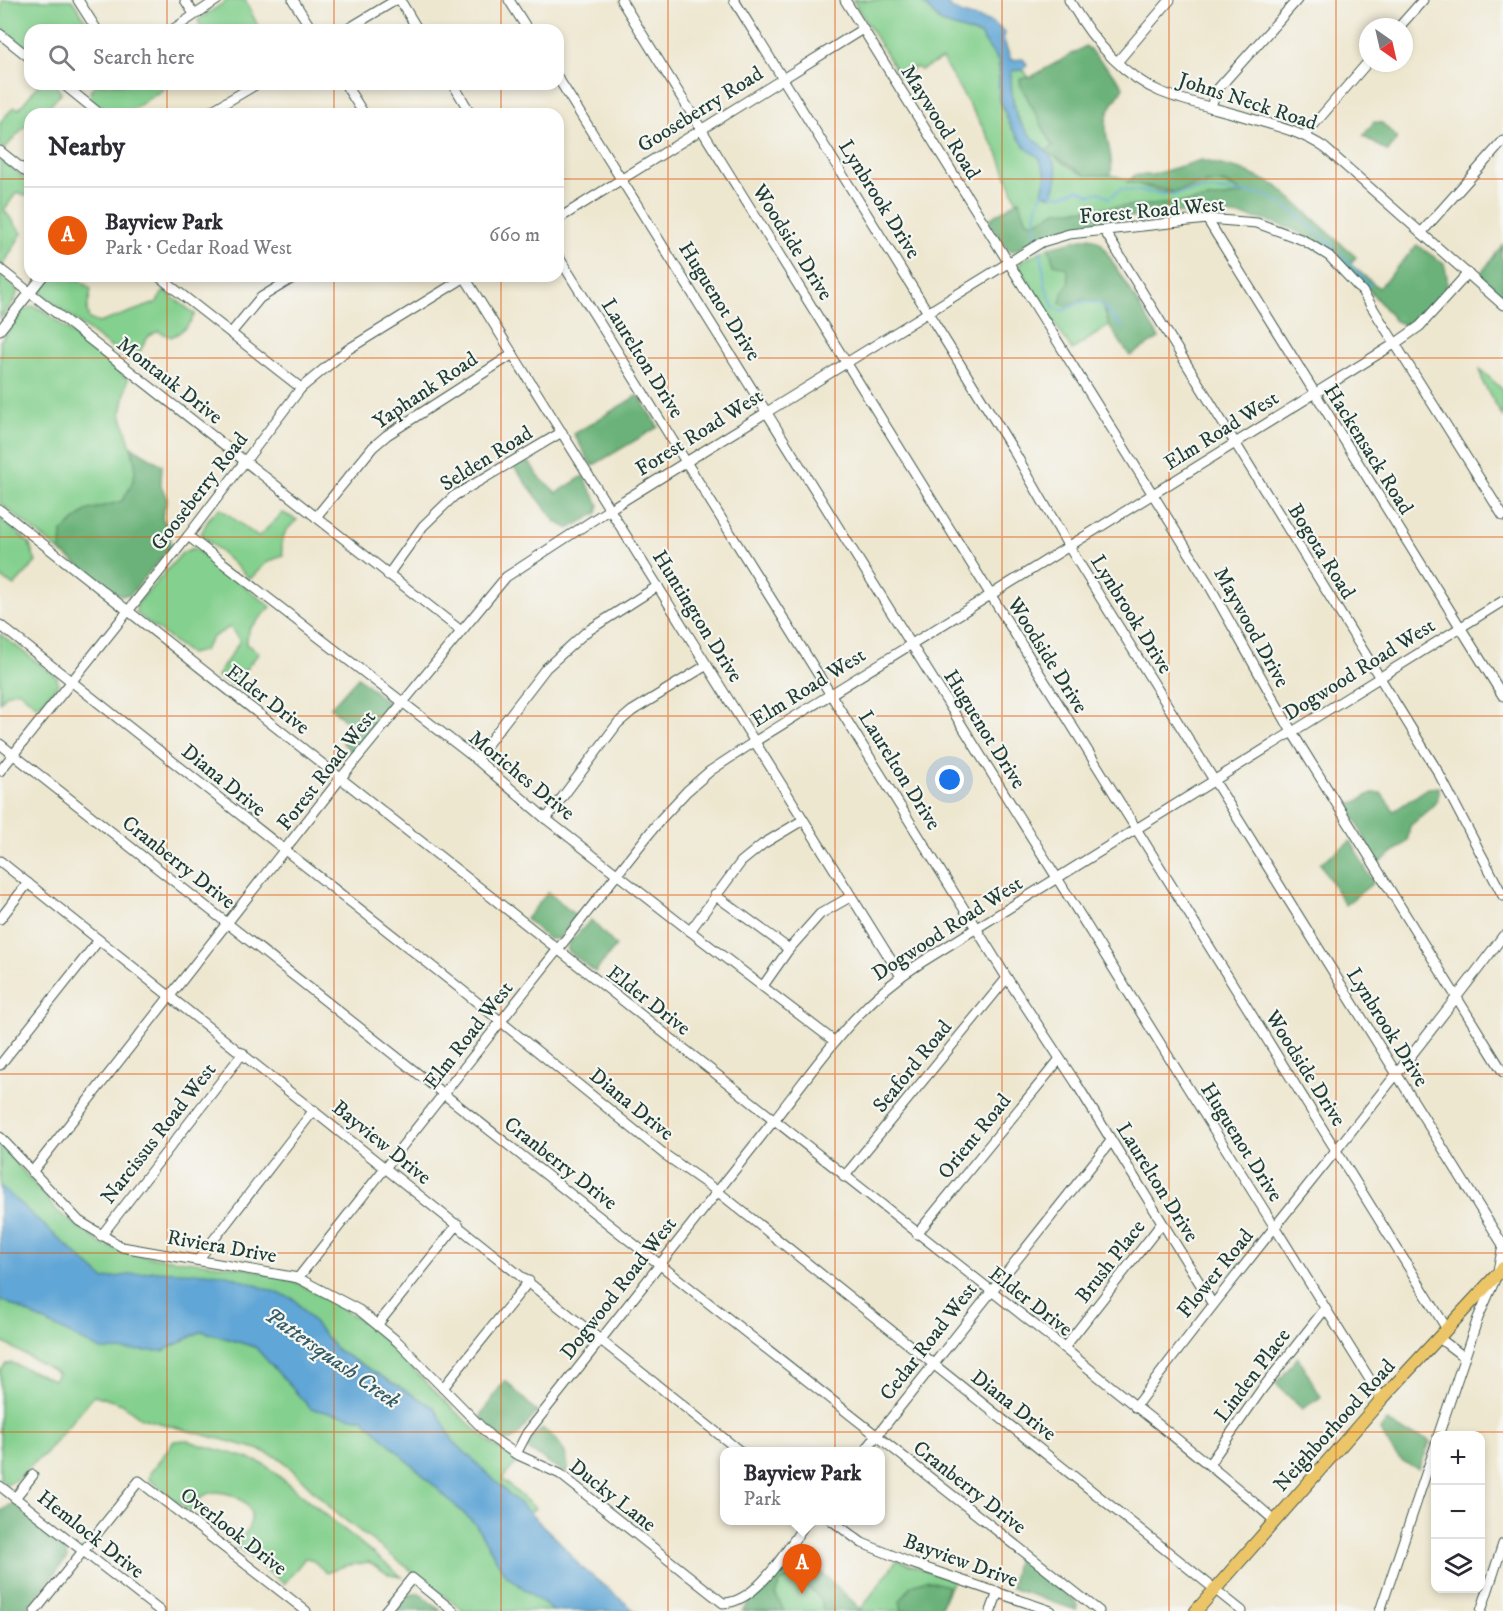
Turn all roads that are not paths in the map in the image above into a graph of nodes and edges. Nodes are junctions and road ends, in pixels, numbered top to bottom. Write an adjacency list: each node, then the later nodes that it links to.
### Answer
1 (78, 0): 16 (street)
2 (185, 0): 14 (street)
3 (217, 0): 14 (street)
4 (293, 0): 18 (street)
5 (398, 0): 19 (street); 20 (street)
6 (509, 0): 21 (street)
7 (621, 0): 38 (street, Woodside Drive)
8 (734, 0): 27 (street, Lynbrook Drive)
9 (845, 0): 22 (street, Maywood Road)
10 (1069, 0): 25 (street, Johns Neck Road)
11 (1170, 0): 25 (street)
12 (1297, 0): 33 (street)
13 (1423, 0): 15 (street)
14 (194, 14): 17 (street)
15 (1407, 18)
16 (93, 24)
17 (180, 24)
18 (308, 24)
19 (356, 24)
20 (414, 24)
21 (524, 24)
22 (861, 30): 27 (street, Gooseberry Road); 48 (street, Maywood Road)
23 (0, 34): 24 (street)
24 (24, 53)
25 (1118, 61): 33 (street, Johns Neck Road)
26 (1359, 72): 39 (street)
27 (784, 78): 38 (street, Gooseberry Road); 59 (street, Lynbrook Drive)
28 (564, 88): 43 (street, Huguenot Drive)
29 (70, 90): 34 (street)
30 (246, 90): 35 (street)
31 (349, 90): 36 (street)
32 (457, 90): 37 (street)
33 (1211, 107): 39 (street, Johns Neck Road)
34 (92, 108)
35 (216, 108)
36 (360, 108)
37 (467, 108)
38 (702, 129): 43 (street, Gooseberry Road); 64 (street, Woodside Drive)
39 (1305, 135): 47 (street, Johns Neck Road)
40 (1503, 141): 47 (street)
41 (0, 151): 42 (street)
42 (24, 170)
43 (622, 180): 44 (street, Gooseberry Road); 67 (street, Huguenot Drive)
44 (564, 215)
45 (1207, 219): 46 (street, Forest Road West); 62 (street, Forest Road West); 66 (street, Hackensack Road)
46 (1104, 230): 48 (street, Forest Road West); 69 (street, Bogota Road)
47 (1421, 233): 51 (street, Johns Neck Road)
48 (1007, 262): 59 (street, Forest Road West); 72 (street, Maywood Drive)
49 (564, 266): 70 (street, Laurelton Drive)
50 (0, 269): 57 (street, Montauk Drive)
51 (1468, 273): 58 (street, Johns Neck Road); 62 (street, Elm Road West)
52 (38, 282): 57 (street)
53 (166, 282): 61 (street)
54 (286, 282): 61 (street)
55 (455, 282): 65 (street, Gooseberry Road)
56 (469, 282): 63 (street, Huntington Drive)
57 (29, 293): 60 (street); 71 (street, Montauk Drive)
58 (1503, 305)
59 (928, 311): 64 (street, Forest Road West); 78 (street, Lynbrook Drive)
60 (0, 330)
61 (231, 333): 65 (street)
62 (1396, 343): 66 (street, Elm Road West); 75 (street, Forest Road West)
63 (513, 354): 68 (street, Huntington Drive); 76 (street, Yaphank Road)
64 (846, 362): 67 (street, Forest Road West); 81 (street, Woodside Drive)
65 (301, 388): 71 (street, Gooseberry Road)
66 (1314, 394): 69 (street, Elm Road West); 85 (street, Hackensack Road)
67 (767, 412): 70 (street, Forest Road West); 87 (street, Huguenot Drive)
68 (562, 432): 73 (street, Huntington Drive); 79 (street, Selden Road)
69 (1234, 444): 72 (street, Elm Road West); 89 (street, Bogota Road)
70 (687, 461): 73 (street, Forest Road West); 91 (street, Laurelton Drive)
71 (244, 462): 76 (street, Montauk Drive); 77 (street, Gooseberry Road)
72 (1153, 493): 78 (street, Elm Road West); 94 (street, Maywood Drive)
73 (610, 509): 80 (street, Huntington Drive); 86 (street, Forest Road West)
74 (0, 510): 83 (street, Elder Drive)
75 (1503, 516)
76 (316, 517): 79 (street, Montauk Drive)
77 (188, 536): 83 (street, Gooseberry Road); 93 (street, Moriches Drive)
78 (1069, 547): 81 (street, Elm Road West); 101 (street, Lynbrook Drive)
79 (388, 575): 86 (street, Montauk Drive)
80 (658, 586): 88 (street, Huntington Drive); 98 (street)
81 (989, 594): 87 (street, Elm Road West); 104 (street, Woodside Drive)
82 (1503, 601): 85 (street, Dogwood Road West)
83 (126, 611): 90 (street, Gooseberry Road); 100 (street, Elder Drive)
84 (0, 626): 90 (street, Diana Drive)
85 (1461, 627): 89 (street, Dogwood Road West); 92 (street, Hackensack Road)
86 (460, 630): 93 (street, Forest Road West)
87 (910, 644): 91 (street, Elm Road West); 108 (street, Huguenot Drive)
88 (707, 666): 95 (street, Huntington Drive); 102 (street)
89 (1380, 677): 94 (street, Dogwood Road West); 111 (street, Bogota Road)
90 (72, 681): 97 (street, Gooseberry Road); 105 (street, Diana Drive)
91 (831, 694): 95 (street, Elm Road West); 115 (street, Laurelton Drive)
92 (1503, 696)
93 (403, 702): 98 (street, Moriches Drive); 100 (street, Forest Road West)
94 (1292, 732): 101 (street, Dogwood Road West); 125 (street, Maywood Drive)
95 (754, 742): 103 (street, Huntington Drive); 107 (street, Elm Road West)
96 (0, 744): 97 (street, Cranberry Drive)
97 (13, 755): 99 (street, Gooseberry Road); 114 (street, Cranberry Drive)
98 (476, 759): 102 (street, Moriches Drive)
99 (0, 771)
100 (340, 779): 105 (street, Forest Road West); 120 (street, Elder Drive)
101 (1214, 781): 104 (street, Dogwood Road West); 132 (street, Lynbrook Drive)
102 (546, 819): 107 (street, Moriches Drive)
103 (803, 820): 110 (street); 112 (street, Huntington Drive)
104 (1137, 828): 108 (street, Dogwood Road West); 138 (street, Woodside Drive)
105 (285, 852): 114 (street, Forest Road West); 126 (street, Diana Drive)
106 (0, 861): 109 (street, Bayview Drive)
107 (617, 873): 116 (street, Moriches Drive); 120 (street, Elm Road West)
108 (1057, 879): 115 (street, Dogwood Road West); 145 (street, Huguenot Drive)
109 (28, 883): 113 (street); 118 (street, Bayview Drive)
110 (715, 895): 116 (street); 119 (street)
111 (1503, 896)
112 (850, 897): 119 (street); 121 (street, Huntington Drive)
113 (0, 919)
114 (228, 923): 124 (street, Forest Road West); 133 (street, Cranberry Drive)
115 (978, 928): 121 (street, Dogwood Road West); 122 (street, Laurelton Drive)
116 (690, 931): 123 (street, Moriches Drive)
117 (1503, 936): 125 (street, Flower Road)
118 (99, 940): 124 (street, Bayview Drive); 130 (street)
119 (789, 949): 123 (street)
120 (557, 950): 126 (street, Elm Road West); 135 (street, Elder Drive)
121 (901, 976): 127 (street, Dogwood Road West)
122 (1007, 978): 129 (street, Laurelton Drive); 141 (street, Seaford Road)
123 (763, 986): 127 (street, Moriches Drive)
124 (171, 996): 128 (street, Bayview Drive); 140 (street, Forest Road West)
125 (1457, 998): 131 (street, Maywood Drive); 132 (street, Flower Road)
126 (501, 1023): 133 (street, Elm Road West); 142 (street, Diana Drive)
127 (834, 1041): 135 (street, Dogwood Road West)
128 (243, 1053): 134 (street, Bayview Drive); 147 (street, Narcissus Road West)
129 (1059, 1060): 137 (street, Laurelton Drive); 146 (street, Orient Road)
130 (0, 1065)
131 (1503, 1072)
132 (1395, 1073): 138 (street, Flower Road); 148 (street, Lynbrook Drive)
133 (444, 1095): 139 (street, Elm Road West); 150 (street, Cranberry Drive)
134 (314, 1110): 139 (street, Bayview Drive); 149 (street)
135 (774, 1120): 141 (street, Elder Drive); 142 (street, Dogwood Road West)
136 (0, 1137): 140 (street, Riviera Drive)
137 (1111, 1141): 143 (street, Laurelton Drive); 154 (street, Cedar Road West)
138 (1335, 1149): 145 (street, Flower Road); 158 (street, Woodside Drive)
139 (385, 1168): 144 (street, Bayview Drive); 152 (street, Elm Road West)
140 (32, 1172): 147 (street, Riviera Drive)
141 (844, 1177): 146 (street, Elder Drive)
142 (717, 1191): 150 (street, Dogwood Road West); 162 (street, Diana Drive)
143 (1162, 1223): 155 (street, Laurelton Drive); 160 (street, Brush Place)
144 (458, 1224): 153 (street, Bayview Drive); 157 (street)
145 (1274, 1228): 155 (street, Flower Road); 156 (street, Huguenot Drive)
146 (917, 1234): 154 (street, Elder Drive)
147 (101, 1236): 149 (street, Riviera Drive)
148 (1503, 1245): 151 (street)
149 (198, 1260): 152 (street, Riviera Drive)
150 (659, 1263): 159 (street, Dogwood Road West); 167 (street, Cranberry Drive)
151 (1500, 1272): 158 (main road, Neighborhood Road); 161 (street)
152 (297, 1278): 157 (street, Riviera Drive)
153 (529, 1281): 159 (street, Bayview Drive); 163 (street)
154 (990, 1292): 160 (street, Elder Drive); 162 (street, Cedar Road West)
155 (1212, 1303): 165 (street, Flower Road)
156 (1325, 1309): 164 (street, Huguenot Drive); 172 (street, Linden Place)
157 (378, 1324): 163 (street, Riviera Drive)
158 (1443, 1334): 161 (street, Woodside Drive); 164 (main road, Neighborhood Road)
159 (602, 1339): 168 (street, Bayview Drive); 170 (street, Dogwood Road West)
160 (1064, 1348): 165 (street, Elder Drive)
161 (1464, 1358): 166 (street)
162 (933, 1364): 167 (street, Cedar Road West); 181 (street, Diana Drive)
163 (442, 1388): 170 (street, Ducky Lane)
164 (1382, 1399): 176 (main road, Neighborhood Road)
165 (1135, 1407): 172 (street, Elder Drive)
166 (1440, 1431)
167 (876, 1436): 169 (street, Cedar Road West); 190 (street, Cranberry Drive)
168 (735, 1447)
169 (868, 1447)
170 (516, 1454): 177 (street, Ducky Lane)
171 (1431, 1459): 193 (street)
172 (1210, 1463): 176 (street, Elder Drive)
173 (33, 1476): 175 (street)
174 (0, 1486): 175 (street, Hemlock Drive)
175 (15, 1498): 180 (street, Hemlock Drive)
176 (1275, 1521): 181 (main road, Neighborhood Road)
177 (805, 1525)
178 (837, 1525): 182 (street, Bayview Drive)
179 (1503, 1544): 194 (street)
180 (83, 1552): 183 (street); 184 (street, Hemlock Drive); 185 (street, Overlook Drive)
181 (1216, 1588): 191 (main road, Neighborhood Road); 192 (street, Diana Drive)
182 (998, 1592): 188 (street); 189 (street, Bayview Drive)
183 (35, 1611)
184 (160, 1611)
185 (306, 1611)
186 (385, 1611): 187 (street)
187 (453, 1611)
188 (992, 1611)
189 (1051, 1611)
190 (1099, 1611)
191 (1196, 1611)
192 (1242, 1611)
193 (1380, 1611)
194 (1481, 1611)

